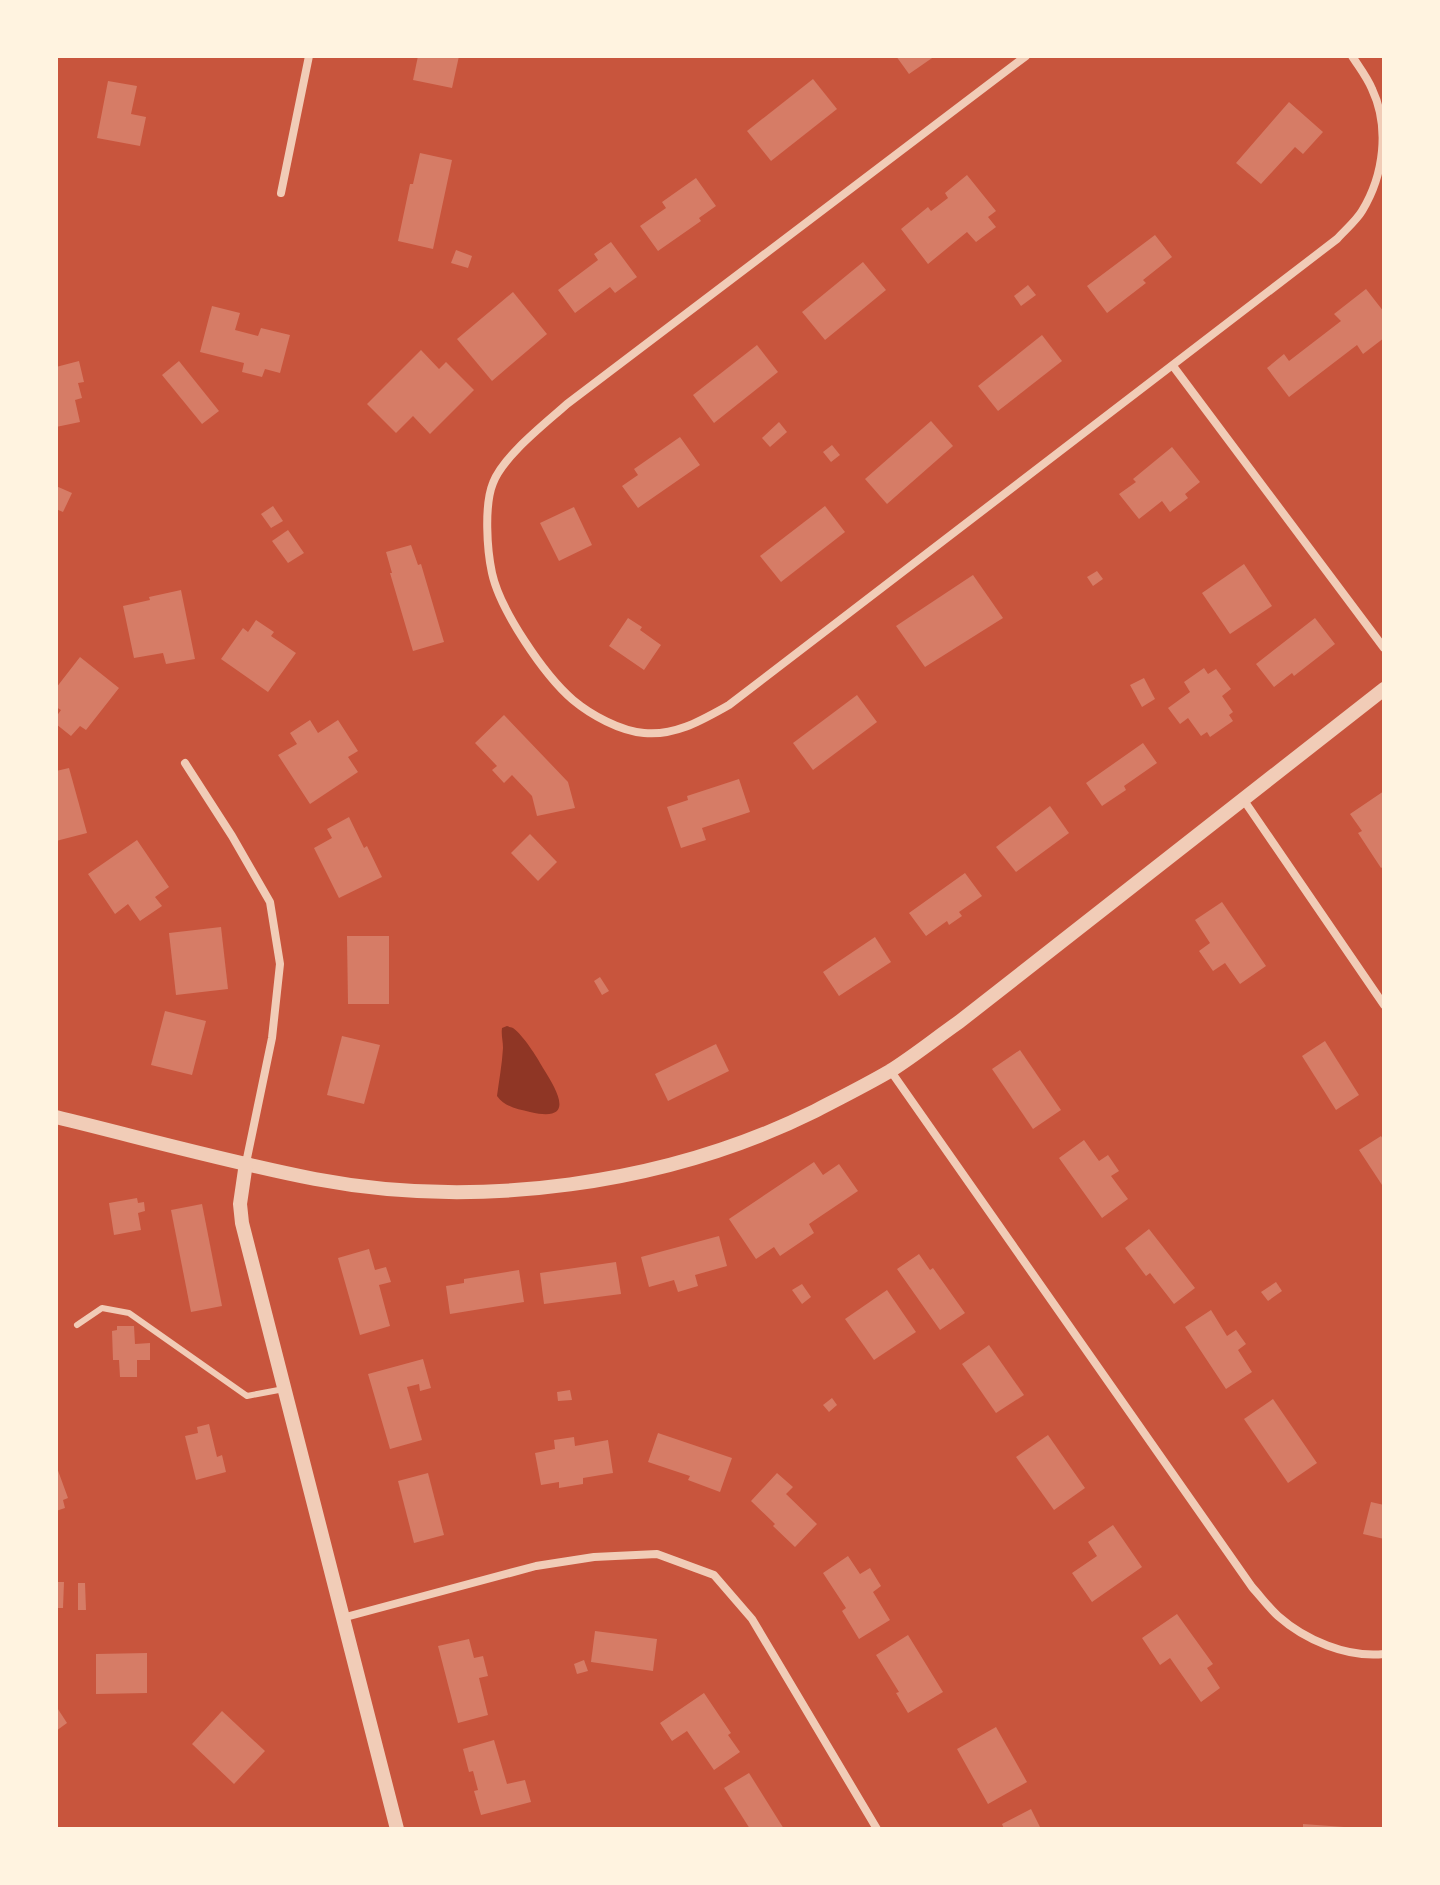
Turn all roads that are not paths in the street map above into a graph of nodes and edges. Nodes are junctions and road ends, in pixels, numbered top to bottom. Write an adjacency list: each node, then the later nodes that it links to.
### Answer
1 (309, 56): 4 (street)
2 (1026, 56): 5 (street)
3 (1352, 56): 5 (street)
4 (281, 193)
5 (1173, 366): 6 (street)
6 (1384, 648)
7 (1384, 689): 9 (street)
8 (185, 763): 13 (street)
9 (1243, 799): 10 (street); 11 (street)
10 (1384, 1005)
11 (890, 1070): 13 (street); 17 (street)
12 (56, 1117): 13 (street)
13 (246, 1163): 15 (street)
14 (77, 1325): 15 (lane)
15 (284, 1389): 16 (street)
16 (342, 1618): 18 (street); 19 (street)
17 (1384, 1654)
18 (397, 1829)
19 (877, 1829)

